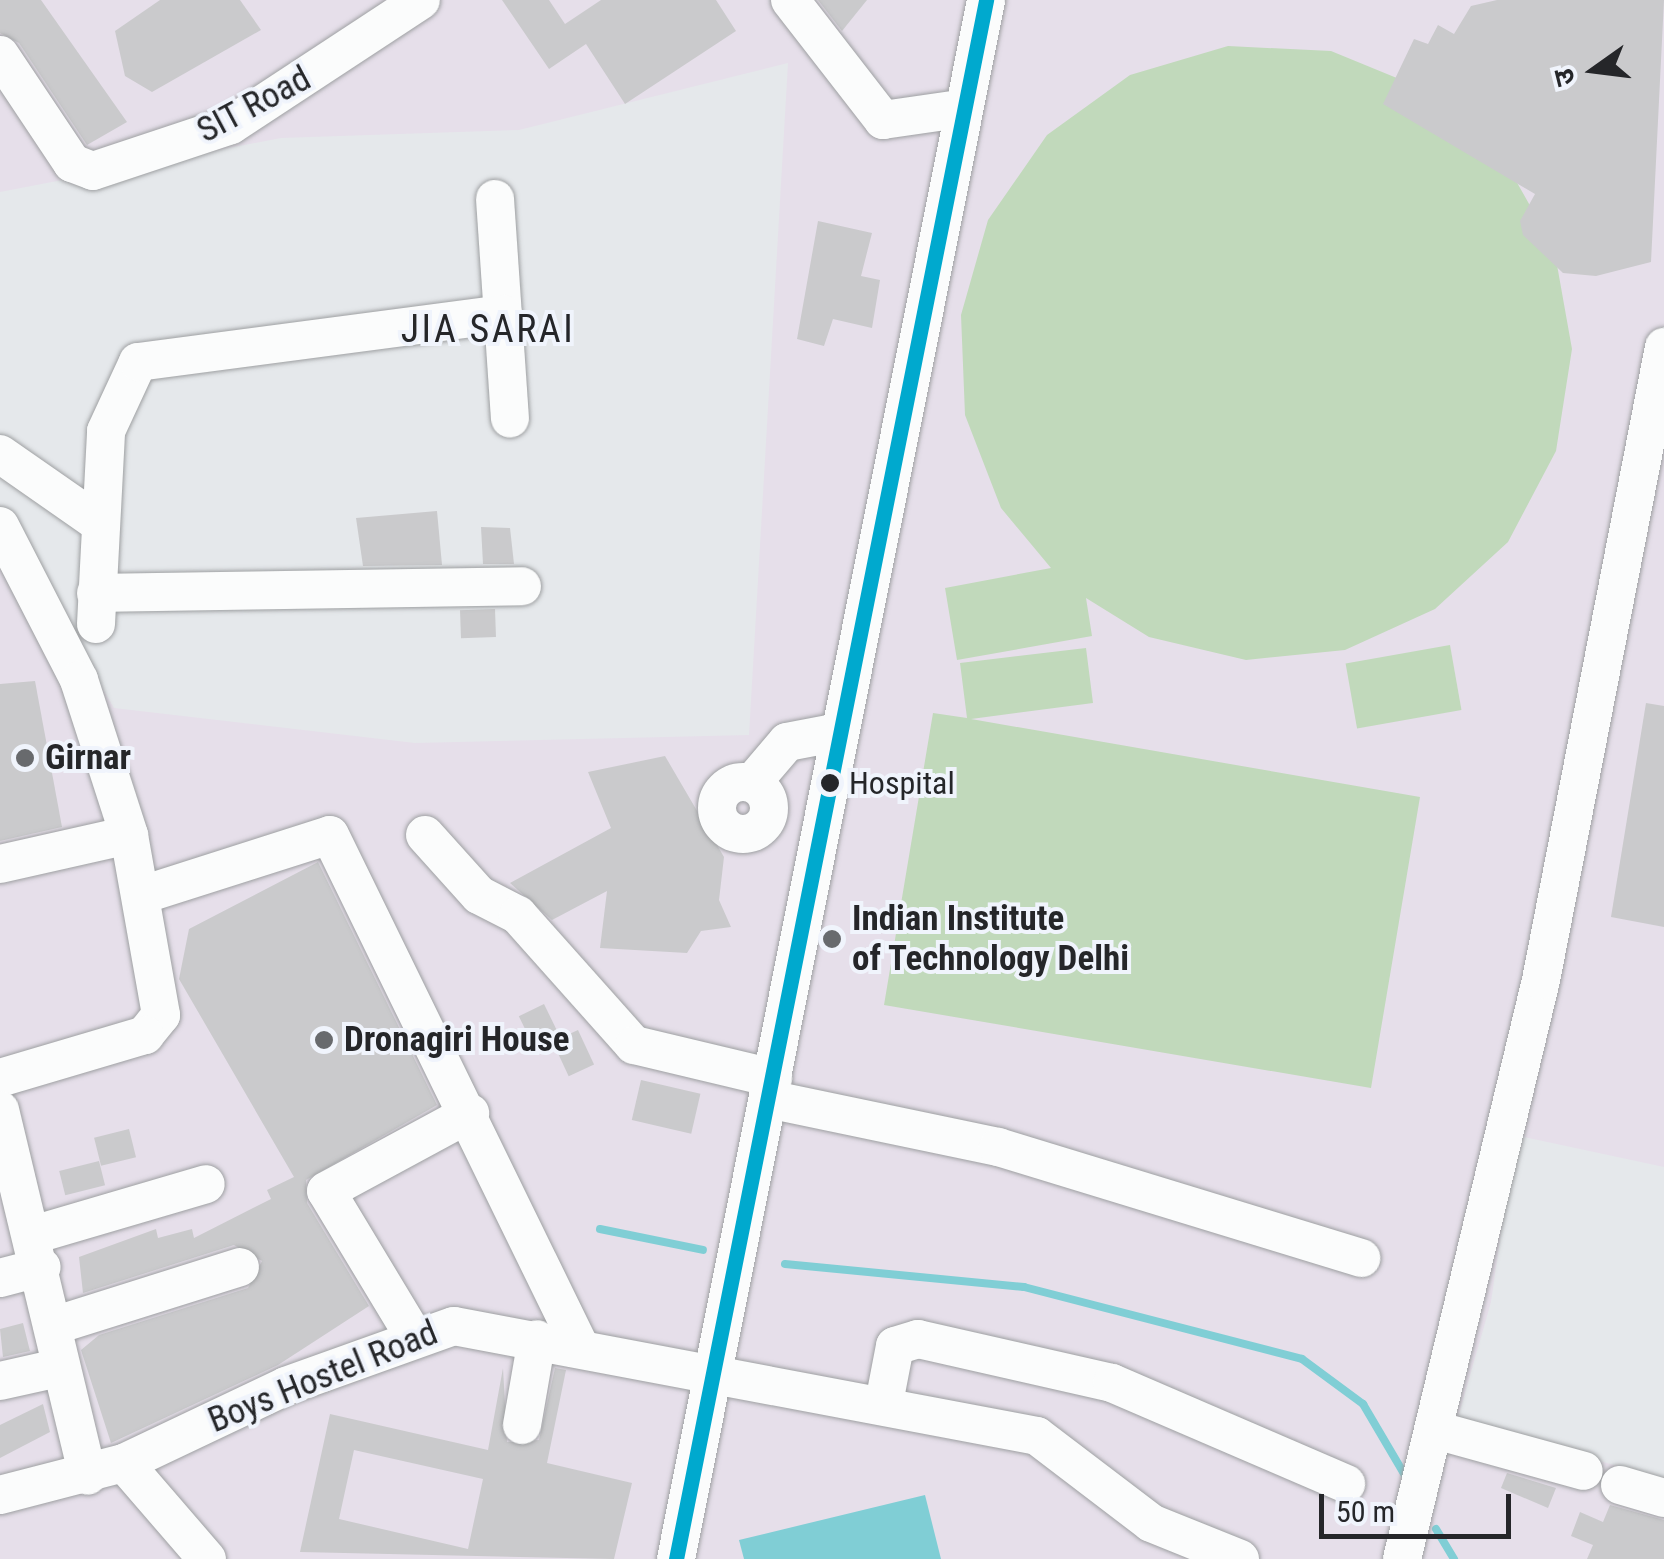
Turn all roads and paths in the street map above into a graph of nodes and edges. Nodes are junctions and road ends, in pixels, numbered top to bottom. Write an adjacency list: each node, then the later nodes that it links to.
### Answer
1 (420, 0): 4 (street, SIT Road)
2 (790, 0): 5 (street)
3 (986, 0): 5 (street)
4 (0, 56)
5 (959, 108): 15 (street)
6 (495, 198): 7 (street)
7 (503, 314): 9 (street); 11 (street)
8 (1664, 348): 13 (street)
9 (510, 418)
10 (0, 454): 11 (street)
11 (96, 521): 14 (street)
12 (0, 526): 17 (street)
13 (1647, 534): 40 (street)
14 (522, 586)
15 (834, 732): 16 (street); 22 (street)
16 (752, 783)
17 (129, 835): 19 (street); 20 (street)
18 (426, 835): 22 (street)
19 (0, 864)
20 (142, 894): 21 (street); 24 (street)
21 (0, 1078)
22 (771, 1089): 28 (street); 36 (street)
23 (0, 1110): 25 (street)
24 (470, 1113): 32 (street); 34 (street)
25 (8, 1172): 27 (street)
26 (206, 1184): 27 (street)
27 (37, 1251): 30 (street); 31 (street)
28 (1360, 1258)
29 (240, 1268): 31 (street)
30 (0, 1278)
31 (53, 1326): 35 (street)
32 (414, 1335): 33 (street, Boys Hostel Road); 41 (street, Boys Hostel Road)
33 (537, 1338): 34 (street, Boys Hostel Road); 39 (street)
34 (580, 1347): 36 (street, Boys Hostel Road)
35 (58, 1368): 37 (street); 43 (street)
36 (714, 1369): 38 (street, Boys Hostel Road); 50 (street)
37 (0, 1381)
38 (884, 1403): 44 (street); 48 (street, Boys Hostel Road)
39 (522, 1425)
40 (1439, 1432): 42 (street); 51 (street)
41 (124, 1463): 43 (street, Boys Hostel Road); 49 (street)
42 (1584, 1471)
43 (88, 1476): 46 (street, Boys Hostel Road)
44 (1346, 1484)
45 (1620, 1485): 47 (street)
46 (0, 1495)
47 (1664, 1498)
48 (1221, 1556)
49 (207, 1559)
50 (676, 1559)
51 (1402, 1559)

